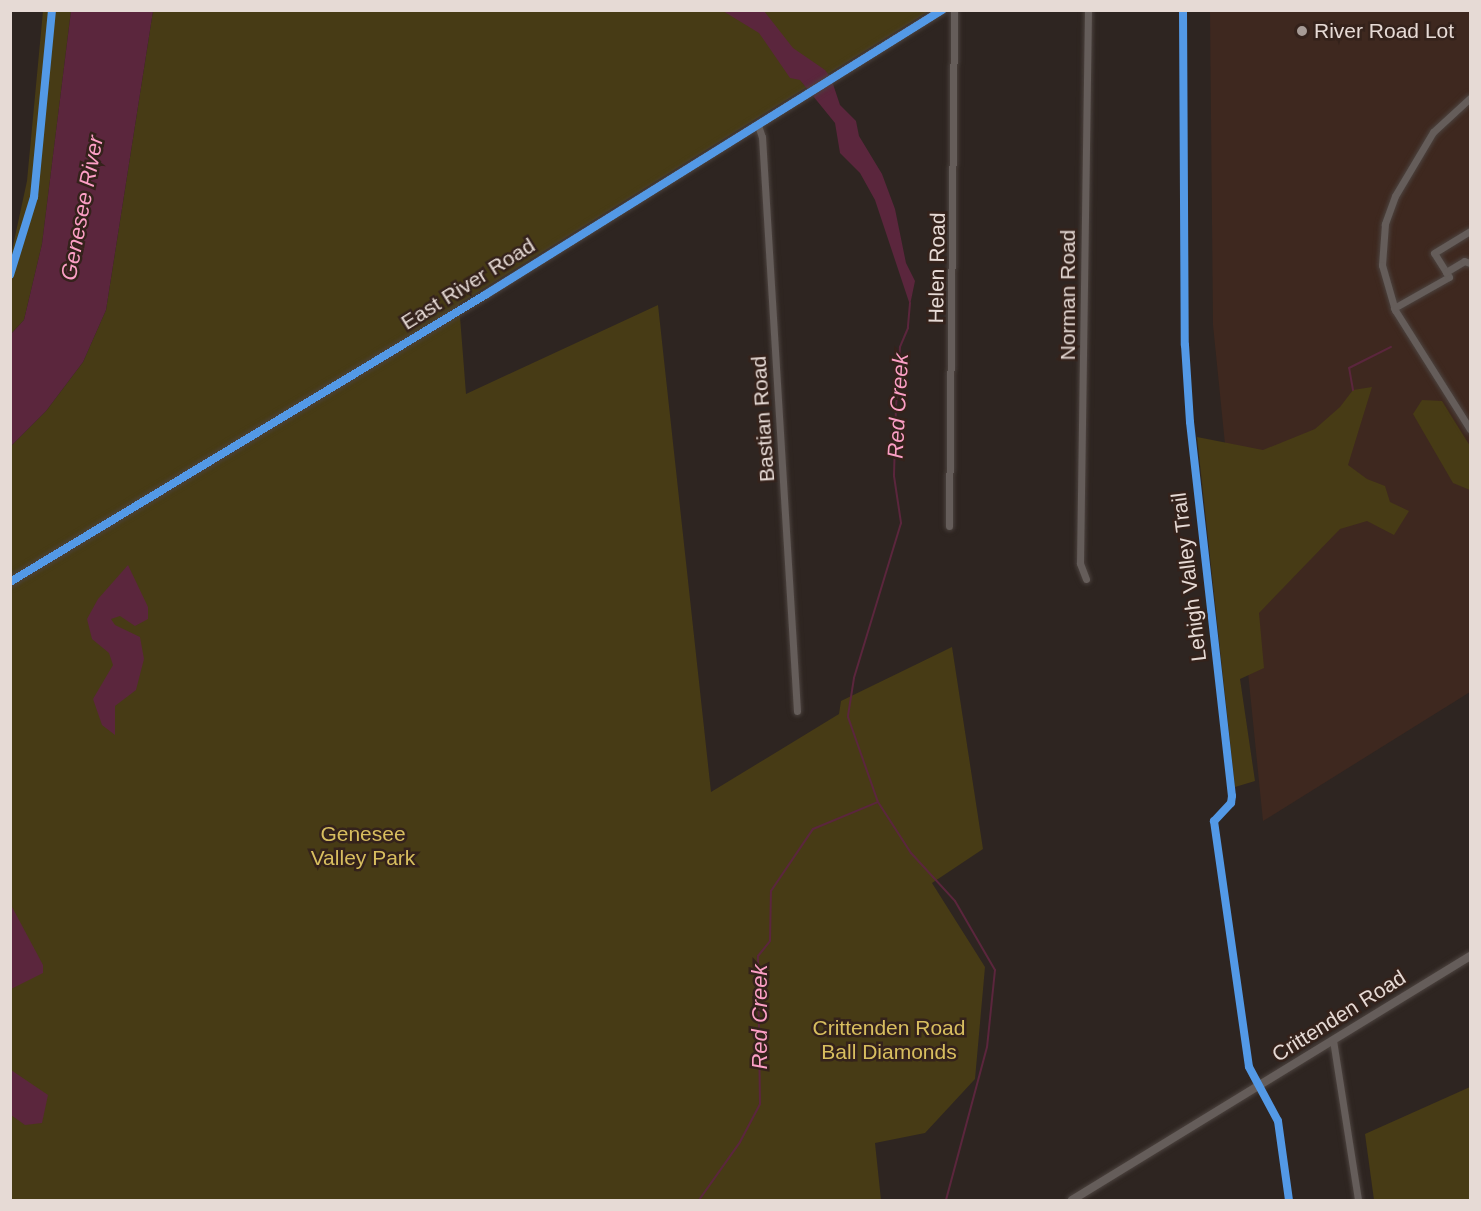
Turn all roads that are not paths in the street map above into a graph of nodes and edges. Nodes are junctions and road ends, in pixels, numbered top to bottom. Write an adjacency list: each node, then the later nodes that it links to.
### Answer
1 (942, 10): 5 (street, East River Road)
2 (954, 10): 12 (street, Helen Road)
3 (1088, 10): 13 (street, Norman Road)
4 (1470, 98): 9 (street)
5 (758, 125): 14 (street, East River Road); 15 (street, Bastian Road)
6 (1470, 231): 8 (street)
7 (1470, 263): 8 (street)
8 (1446, 272): 9 (street)
9 (1394, 308): 10 (street)
10 (1468, 420): 11 (street)
11 (1470, 429)
12 (949, 526)
13 (1086, 579)
14 (10, 582)
15 (797, 711)
16 (1470, 956): 17 (street, Crittenden Road)
17 (1333, 1040): 18 (street, Crittenden Road); 19 (street)
18 (1072, 1200)
19 (1358, 1200)

